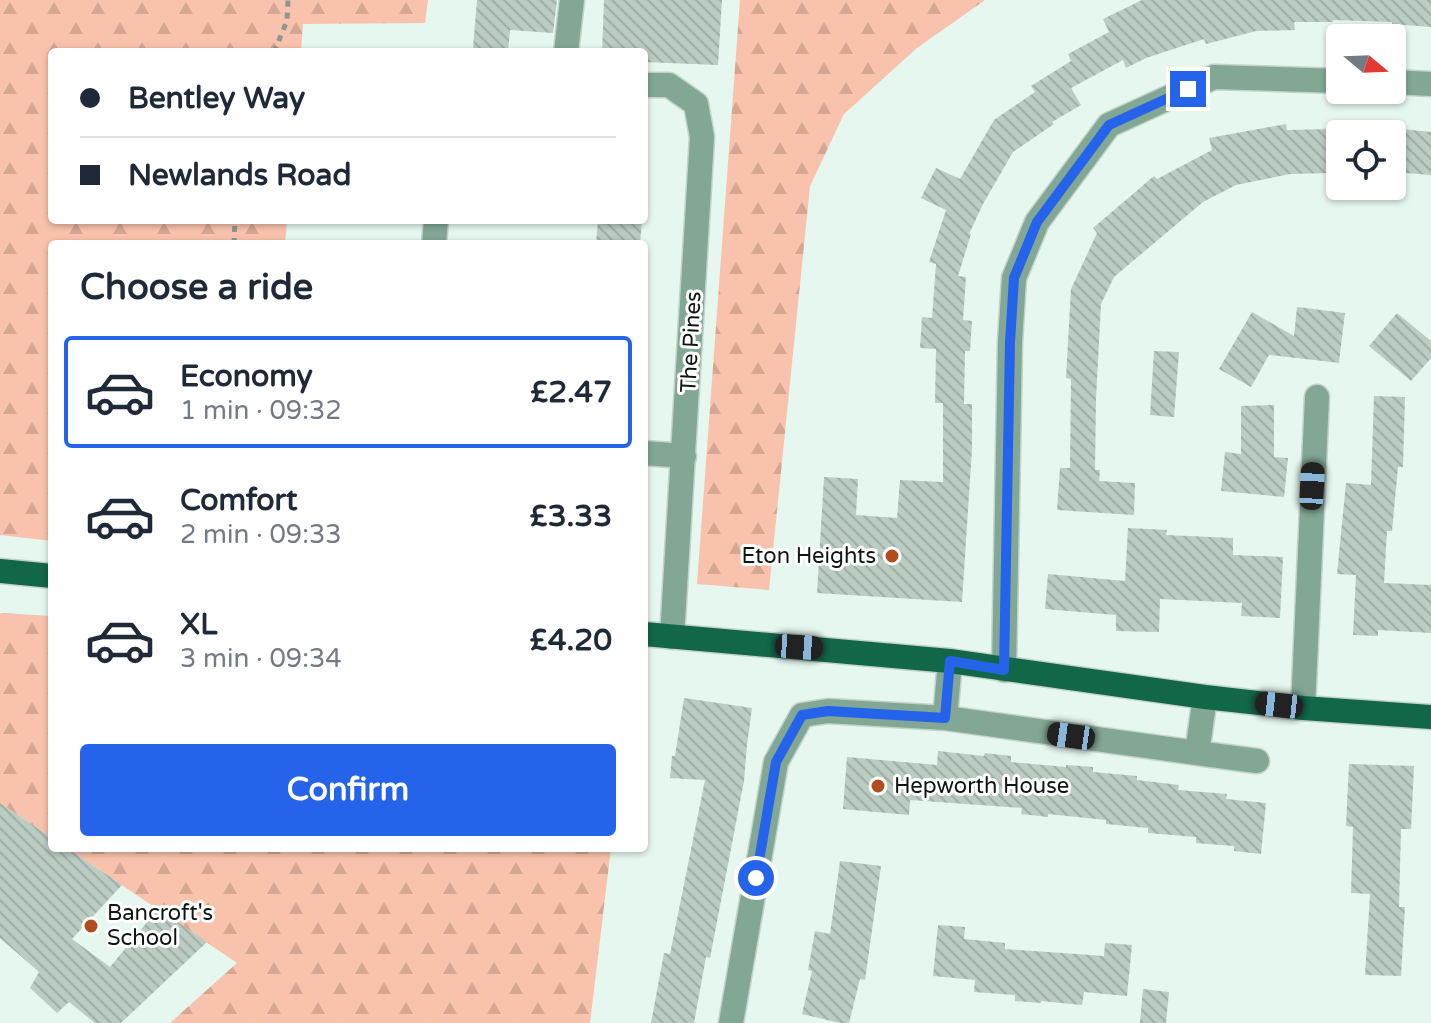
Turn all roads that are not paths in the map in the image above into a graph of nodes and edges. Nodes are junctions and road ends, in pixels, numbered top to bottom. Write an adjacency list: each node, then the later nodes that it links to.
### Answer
1 (572, 0): 2 (street)
2 (566, 48)
3 (1326, 81): 15 (street)
4 (1406, 83): 5 (street)
5 (1431, 84)
6 (648, 85): 9 (street, The Pines)
7 (1317, 397): 17 (street)
8 (648, 453): 9 (street)
9 (684, 456): 13 (street, The Pines)
10 (0, 571): 11 (main road)
11 (48, 576)
12 (648, 634): 13 (main road)
13 (672, 637): 14 (main road)
14 (950, 661): 15 (main road); 19 (street)
15 (1004, 670): 16 (main road)
16 (1205, 697): 17 (main road); 20 (street)
17 (1303, 708): 18 (main road)
18 (1431, 717)
19 (945, 718): 20 (street); 22 (street)
20 (1197, 753): 21 (street)
21 (1257, 761)
22 (731, 1023)

